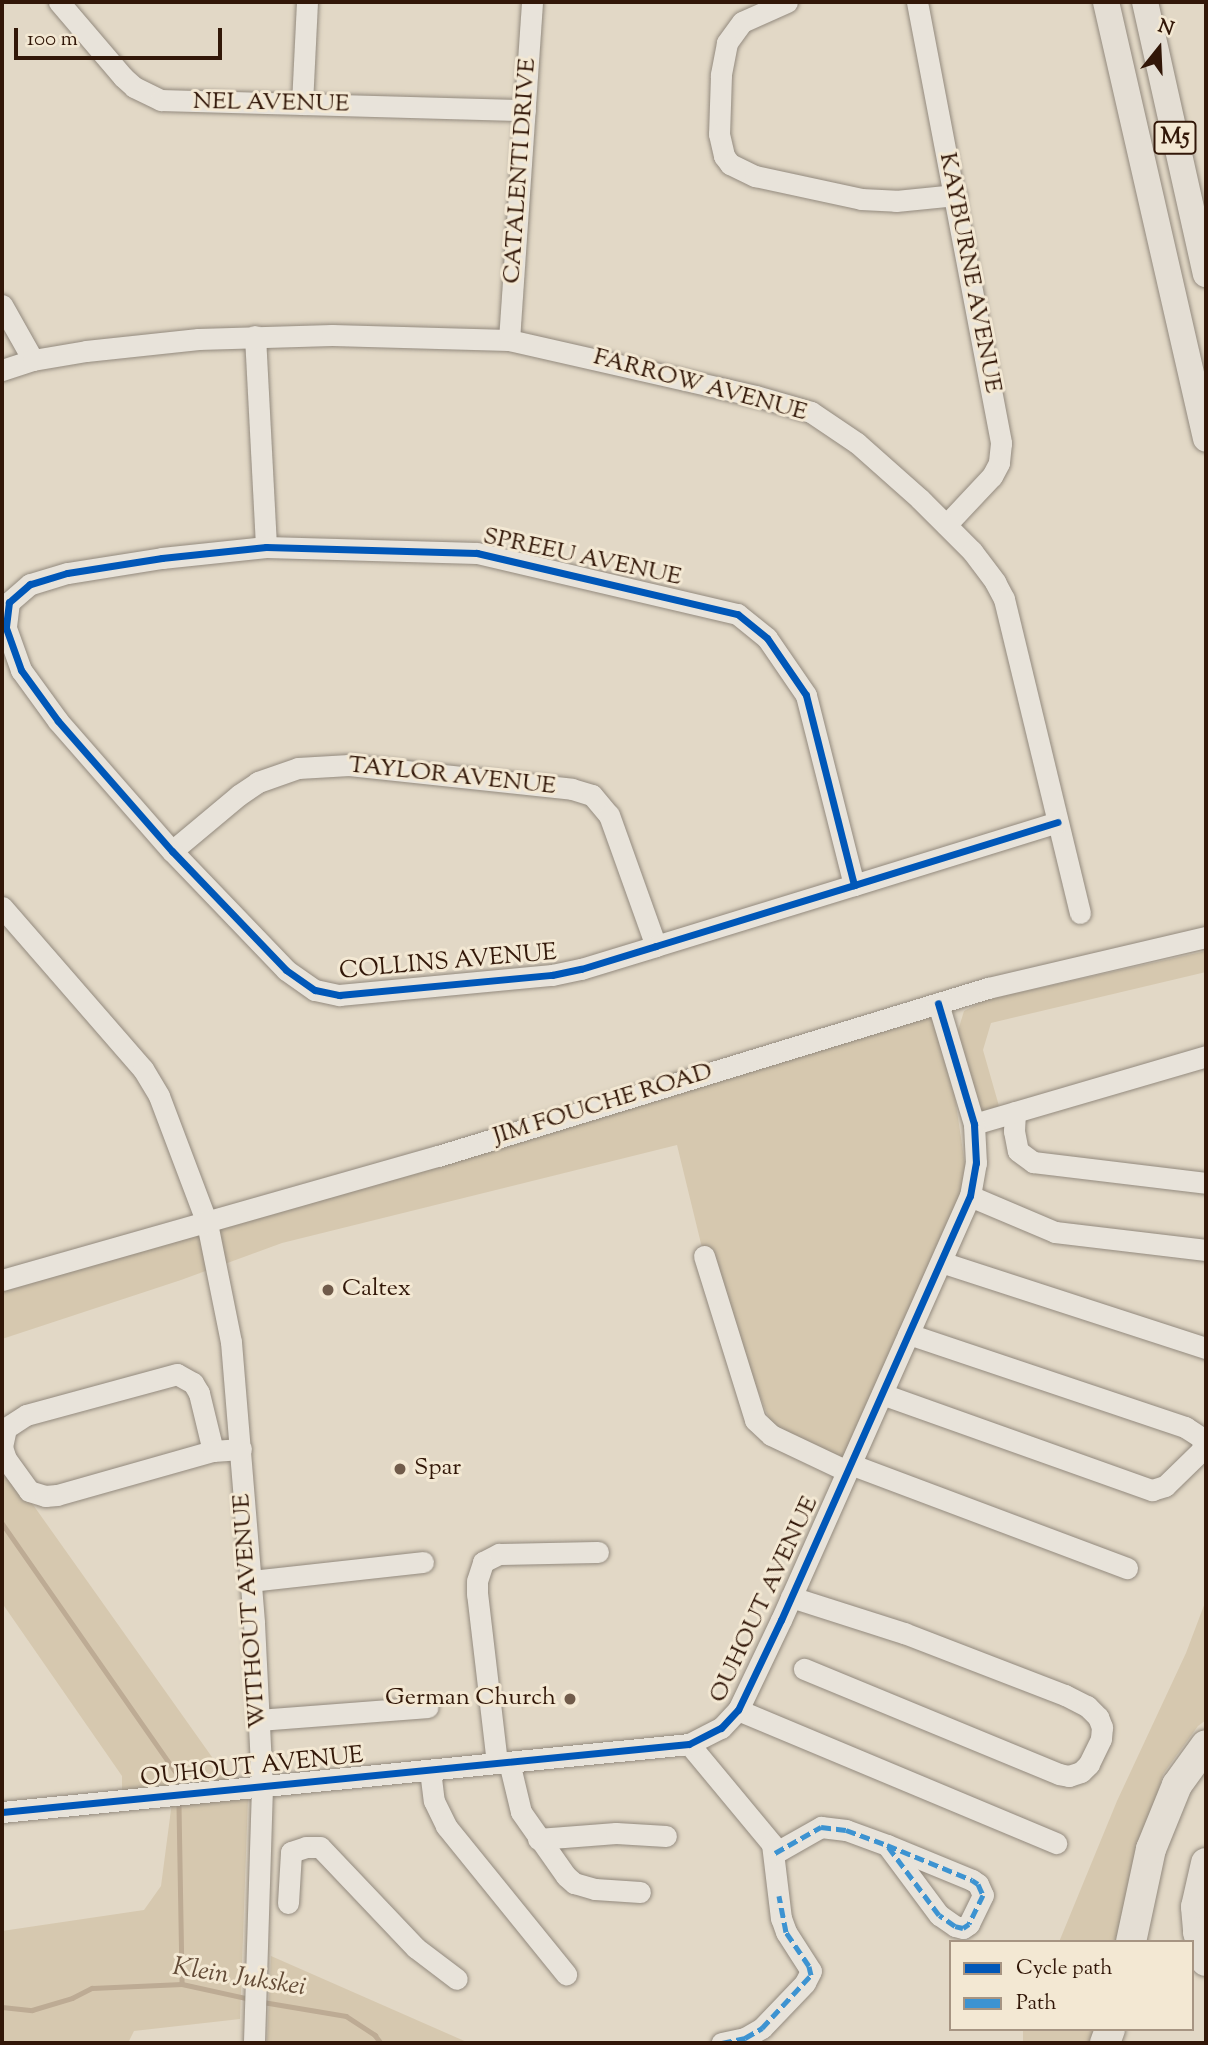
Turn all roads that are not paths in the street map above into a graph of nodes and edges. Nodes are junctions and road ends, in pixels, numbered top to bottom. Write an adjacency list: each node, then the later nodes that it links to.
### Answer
1 (59, 2): 8 (street, NEL AVENUE)
2 (307, 2): 8 (street)
3 (532, 2): 9 (street, CATALENTI DRIVE)
4 (787, 2): 10 (street)
5 (917, 2): 10 (street, KAYBURNE AVENUE)
6 (1106, 2): 17 (main road, M5)
7 (1144, 2): 11 (main road, M5)
8 (302, 104): 9 (street, NEL AVENUE)
9 (525, 110): 14 (street, CATALENTI DRIVE)
10 (956, 195): 18 (street, KAYBURNE AVENUE)
11 (1206, 274)
12 (2, 305): 15 (street)
13 (255, 336): 14 (street, FARROW AVENUE); 15 (street, FARROW AVENUE); 19 (street)
14 (509, 340): 18 (street, FARROW AVENUE)
15 (33, 360): 16 (street, FARROW AVENUE)
16 (2, 370)
17 (1206, 439)
18 (946, 525): 21 (street, FARROW AVENUE)
19 (266, 547): 20 (street, SPREEU AVENUE); 23 (street, SPREEU AVENUE)
20 (6, 614): 22 (street, COLLINS AVENUE)
21 (1058, 822): 23 (street, COLLINS AVENUE); 25 (street, FARROW AVENUE)
22 (172, 851): 27 (street, COLLINS AVENUE); 27 (street, TAYLOR AVENUE)
23 (854, 885): 27 (street, COLLINS AVENUE)
24 (2, 907): 34 (street, WITHOUT AVENUE)
25 (1080, 913)
26 (1206, 937): 28 (street, JIM FOUCHE ROAD)
27 (656, 946)
28 (938, 1003): 31 (street, OUHOUT AVENUE); 34 (street, JIM FOUCHE ROAD)
29 (1206, 1056): 30 (street)
30 (1015, 1112): 31 (street); 32 (street)
31 (974, 1124): 33 (street, OUHOUT AVENUE)
32 (1206, 1183)
33 (970, 1196): 35 (street); 37 (street, OUHOUT AVENUE)
34 (207, 1223): 38 (street, JIM FOUCHE ROAD); 42 (street, WITHOUT AVENUE)
35 (1206, 1250)
36 (704, 1256): 44 (street)
37 (941, 1262): 39 (street, OUHOUT AVENUE); 40 (street)
38 (2, 1280)
39 (908, 1335): 41 (street, OUHOUT AVENUE); 41 (street)
40 (1206, 1348)
41 (882, 1394): 44 (street, OUHOUT AVENUE)
42 (241, 1449): 43 (street); 48 (street, WITHOUT AVENUE)
43 (213, 1451): 43 (street)
44 (848, 1467): 47 (street); 49 (street, OUHOUT AVENUE)
45 (598, 1552): 56 (street)
46 (423, 1562): 48 (street)
47 (1127, 1567)
48 (251, 1581): 53 (street, WITHOUT AVENUE)
49 (791, 1597): 50 (street); 52 (street, OUHOUT AVENUE)
50 (804, 1669)
51 (427, 1707): 53 (street)
52 (737, 1710): 54 (street, OUHOUT AVENUE); 62 (street)
53 (259, 1720): 58 (street, WITHOUT AVENUE)
54 (689, 1744): 56 (street, OUHOUT AVENUE); 65 (street)
55 (1206, 1745): 70 (highway)
56 (503, 1763): 57 (street, OUHOUT AVENUE); 61 (street)
57 (430, 1770): 58 (street, OUHOUT AVENUE); 72 (street)
58 (262, 1787): 59 (street, OUHOUT AVENUE); 66 (street, WITHOUT AVENUE)
59 (2, 1812)
60 (666, 1836): 61 (street)
61 (538, 1839): 68 (street)
62 (1056, 1843)
63 (887, 1845): 63 (street); 65 (street)
64 (291, 1852): 66 (street); 69 (street); 73 (street)
65 (775, 1853): 75 (street)
66 (262, 1854): 74 (street, WITHOUT AVENUE)
67 (1206, 1863): 71 (highway)
68 (640, 1892)
69 (288, 1903)
70 (1131, 1940)
71 (1206, 1961)
72 (566, 1974)
73 (457, 1979)
74 (254, 2033)
75 (722, 2043)

